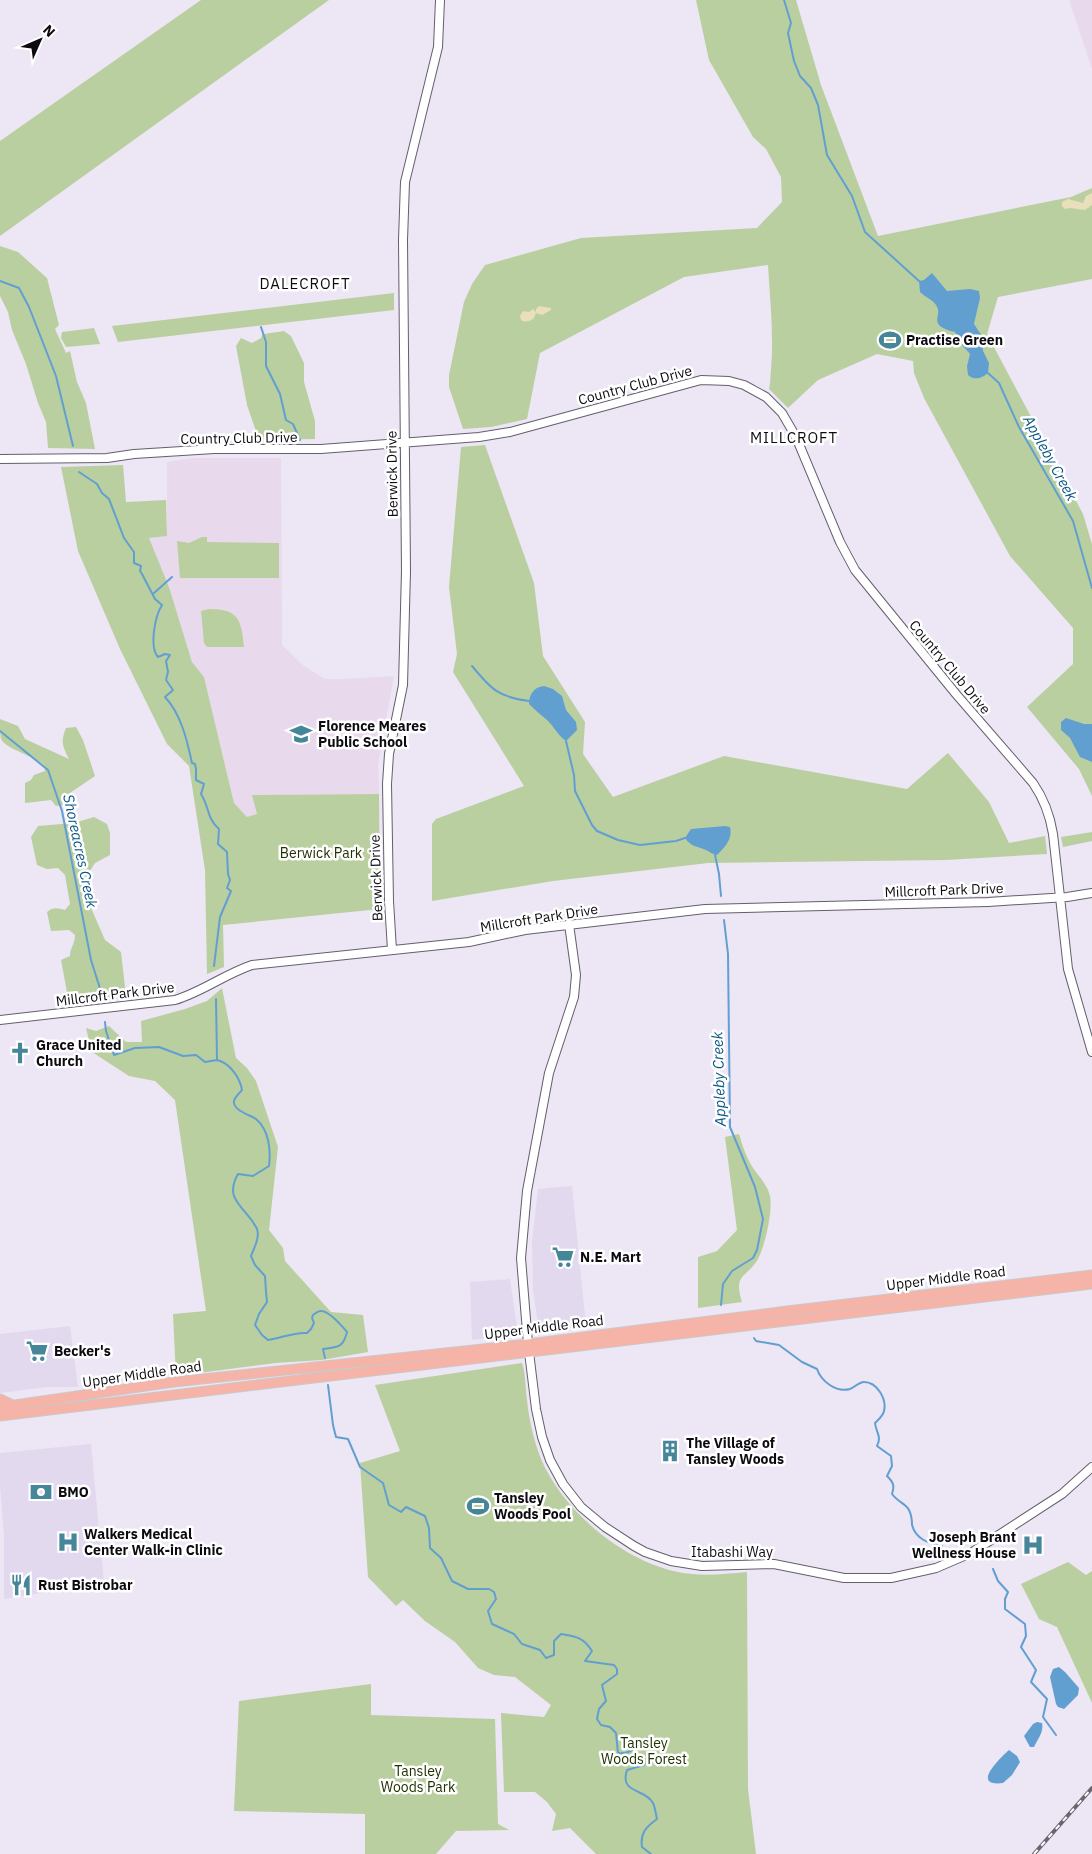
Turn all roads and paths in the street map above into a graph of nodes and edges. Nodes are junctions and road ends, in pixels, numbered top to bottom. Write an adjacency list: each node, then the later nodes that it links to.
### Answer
1 (440, 0): 2 (street, Berwick Drive)
2 (404, 442): 3 (street, Country Club Drive); 5 (street, Country Club Drive); 7 (street, Berwick Drive)
3 (0, 459)
4 (1092, 893): 5 (street, Millcroft Park Drive)
5 (1060, 898): 6 (street, Millcroft Park Drive); 9 (street, Country Club Drive)
6 (569, 924): 7 (street, Millcroft Park Drive); 12 (street, Itabashi Way)
7 (392, 950): 8 (street, Millcroft Park Drive)
8 (0, 1020)
9 (1092, 1052)
10 (1092, 1275): 12 (main road, Upper Middle Road)
11 (1092, 1284): 12 (main road, Upper Middle Road)
12 (529, 1348): 13 (main road, Upper Middle Road); 14 (main road, Upper Middle Road); 20 (street, Itabashi Way)
13 (184, 1381): 14 (main road); 17 (main road, Upper Middle Road)
14 (185, 1394): 17 (main road, Upper Middle Road)
15 (0, 1398): 17 (main road)
16 (0, 1407): 17 (main road, Upper Middle Road)
17 (16, 1410): 18 (main road, Upper Middle Road); 19 (main road)
18 (0, 1416)
19 (0, 1424)
20 (1092, 1467)

